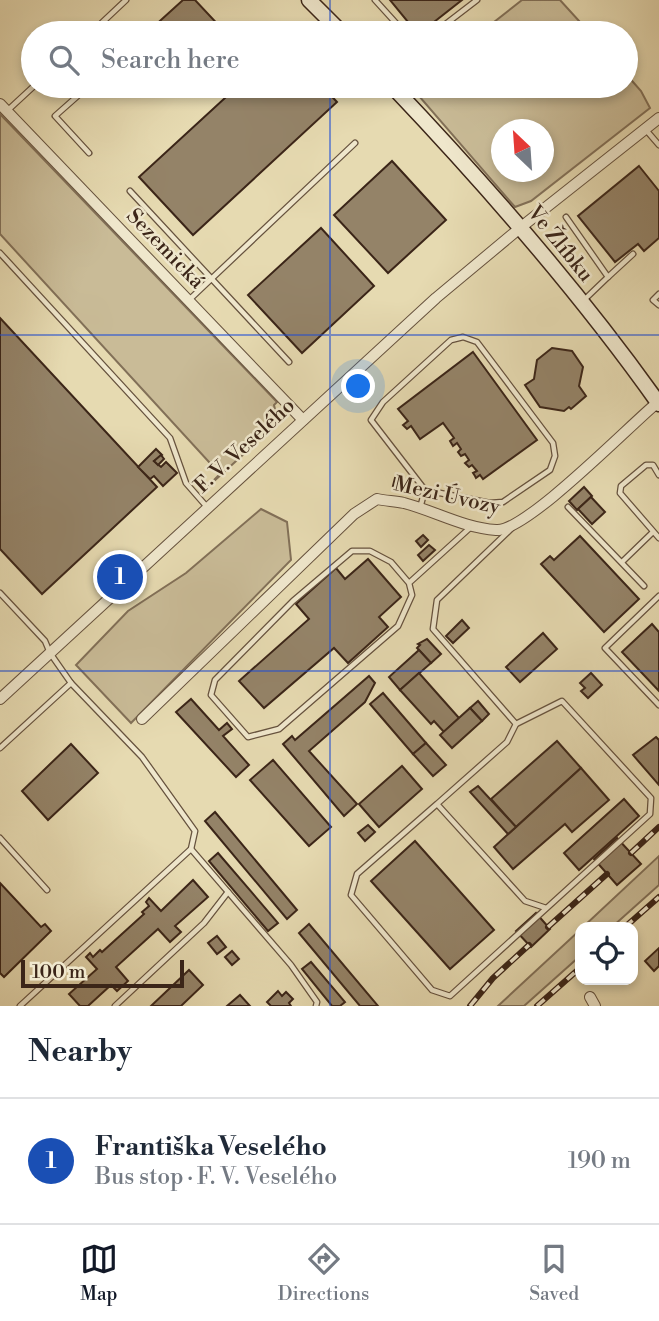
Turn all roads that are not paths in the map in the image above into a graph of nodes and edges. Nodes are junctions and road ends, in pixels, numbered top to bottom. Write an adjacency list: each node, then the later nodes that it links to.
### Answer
1 (126, 0): 5 (lane)
2 (309, 0): 6 (street)
3 (375, 0): 7 (lane)
4 (477, 0): 8 (lane)
5 (104, 21)
6 (330, 21)
7 (394, 21)
8 (450, 21)
9 (21, 95): 12 (lane)
10 (75, 98): 17 (lane)
11 (404, 98): 20 (street, Ve Žlíbku)
12 (3, 108): 26 (street, Sezemická)
13 (659, 118): 14 (street, F. V. Veselého)
14 (646, 129): 16 (lane); 20 (street, F. V. Veselého)
15 (355, 143): 24 (lane)
16 (659, 145)
17 (89, 153)
18 (130, 191): 24 (lane)
19 (566, 217): 23 (lane)
20 (520, 228): 27 (street, Ve Žlíbku); 31 (street, F. V. Veselého)
21 (0, 253): 35 (lane)
22 (633, 254): 23 (lane)
23 (608, 277): 27 (lane)
24 (212, 278): 26 (lane); 29 (lane)
25 (659, 294): 28 (lane)
26 (188, 300): 31 (street, Sezemická)
27 (580, 303): 30 (street, Ve Žlíbku)
28 (659, 305)
29 (289, 362)
30 (659, 402): 38 (street, Mezi Úvozy)
31 (303, 419): 35 (street, F. V. Veselého)
32 (659, 475): 39 (lane)
33 (425, 490): 33 (lane); 36 (lane)
34 (568, 507): 41 (lane)
35 (207, 508): 46 (street, F. V. Veselého)
36 (420, 508): 37 (street, Mezi Úvozy); 50 (street, Mezi Úvozy)
37 (473, 526): 38 (street, Mezi Úvozy); 42 (lane)
38 (515, 526): 51 (lane)
39 (653, 532): 40 (lane); 41 (lane)
40 (659, 538)
41 (622, 562): 43 (lane)
42 (410, 583): 42 (lane)
43 (644, 586)
44 (0, 593): 46 (lane)
45 (659, 596): 49 (lane)
46 (50, 653): 47 (lane); 48 (street, F. V. Veselého)
47 (71, 684): 52 (lane); 55 (lane)
48 (0, 699)
49 (659, 705)
50 (142, 719)
51 (516, 724): 53 (lane); 58 (lane)
52 (0, 748)
53 (437, 804): 58 (lane); 58 (lane)
54 (0, 838): 56 (lane)
55 (191, 849): 57 (lane); 59 (lane)
56 (47, 891)
57 (228, 892): 60 (lane); 61 (lane)
58 (546, 908)
59 (20, 1006)
60 (115, 1006)
61 (316, 1006)

